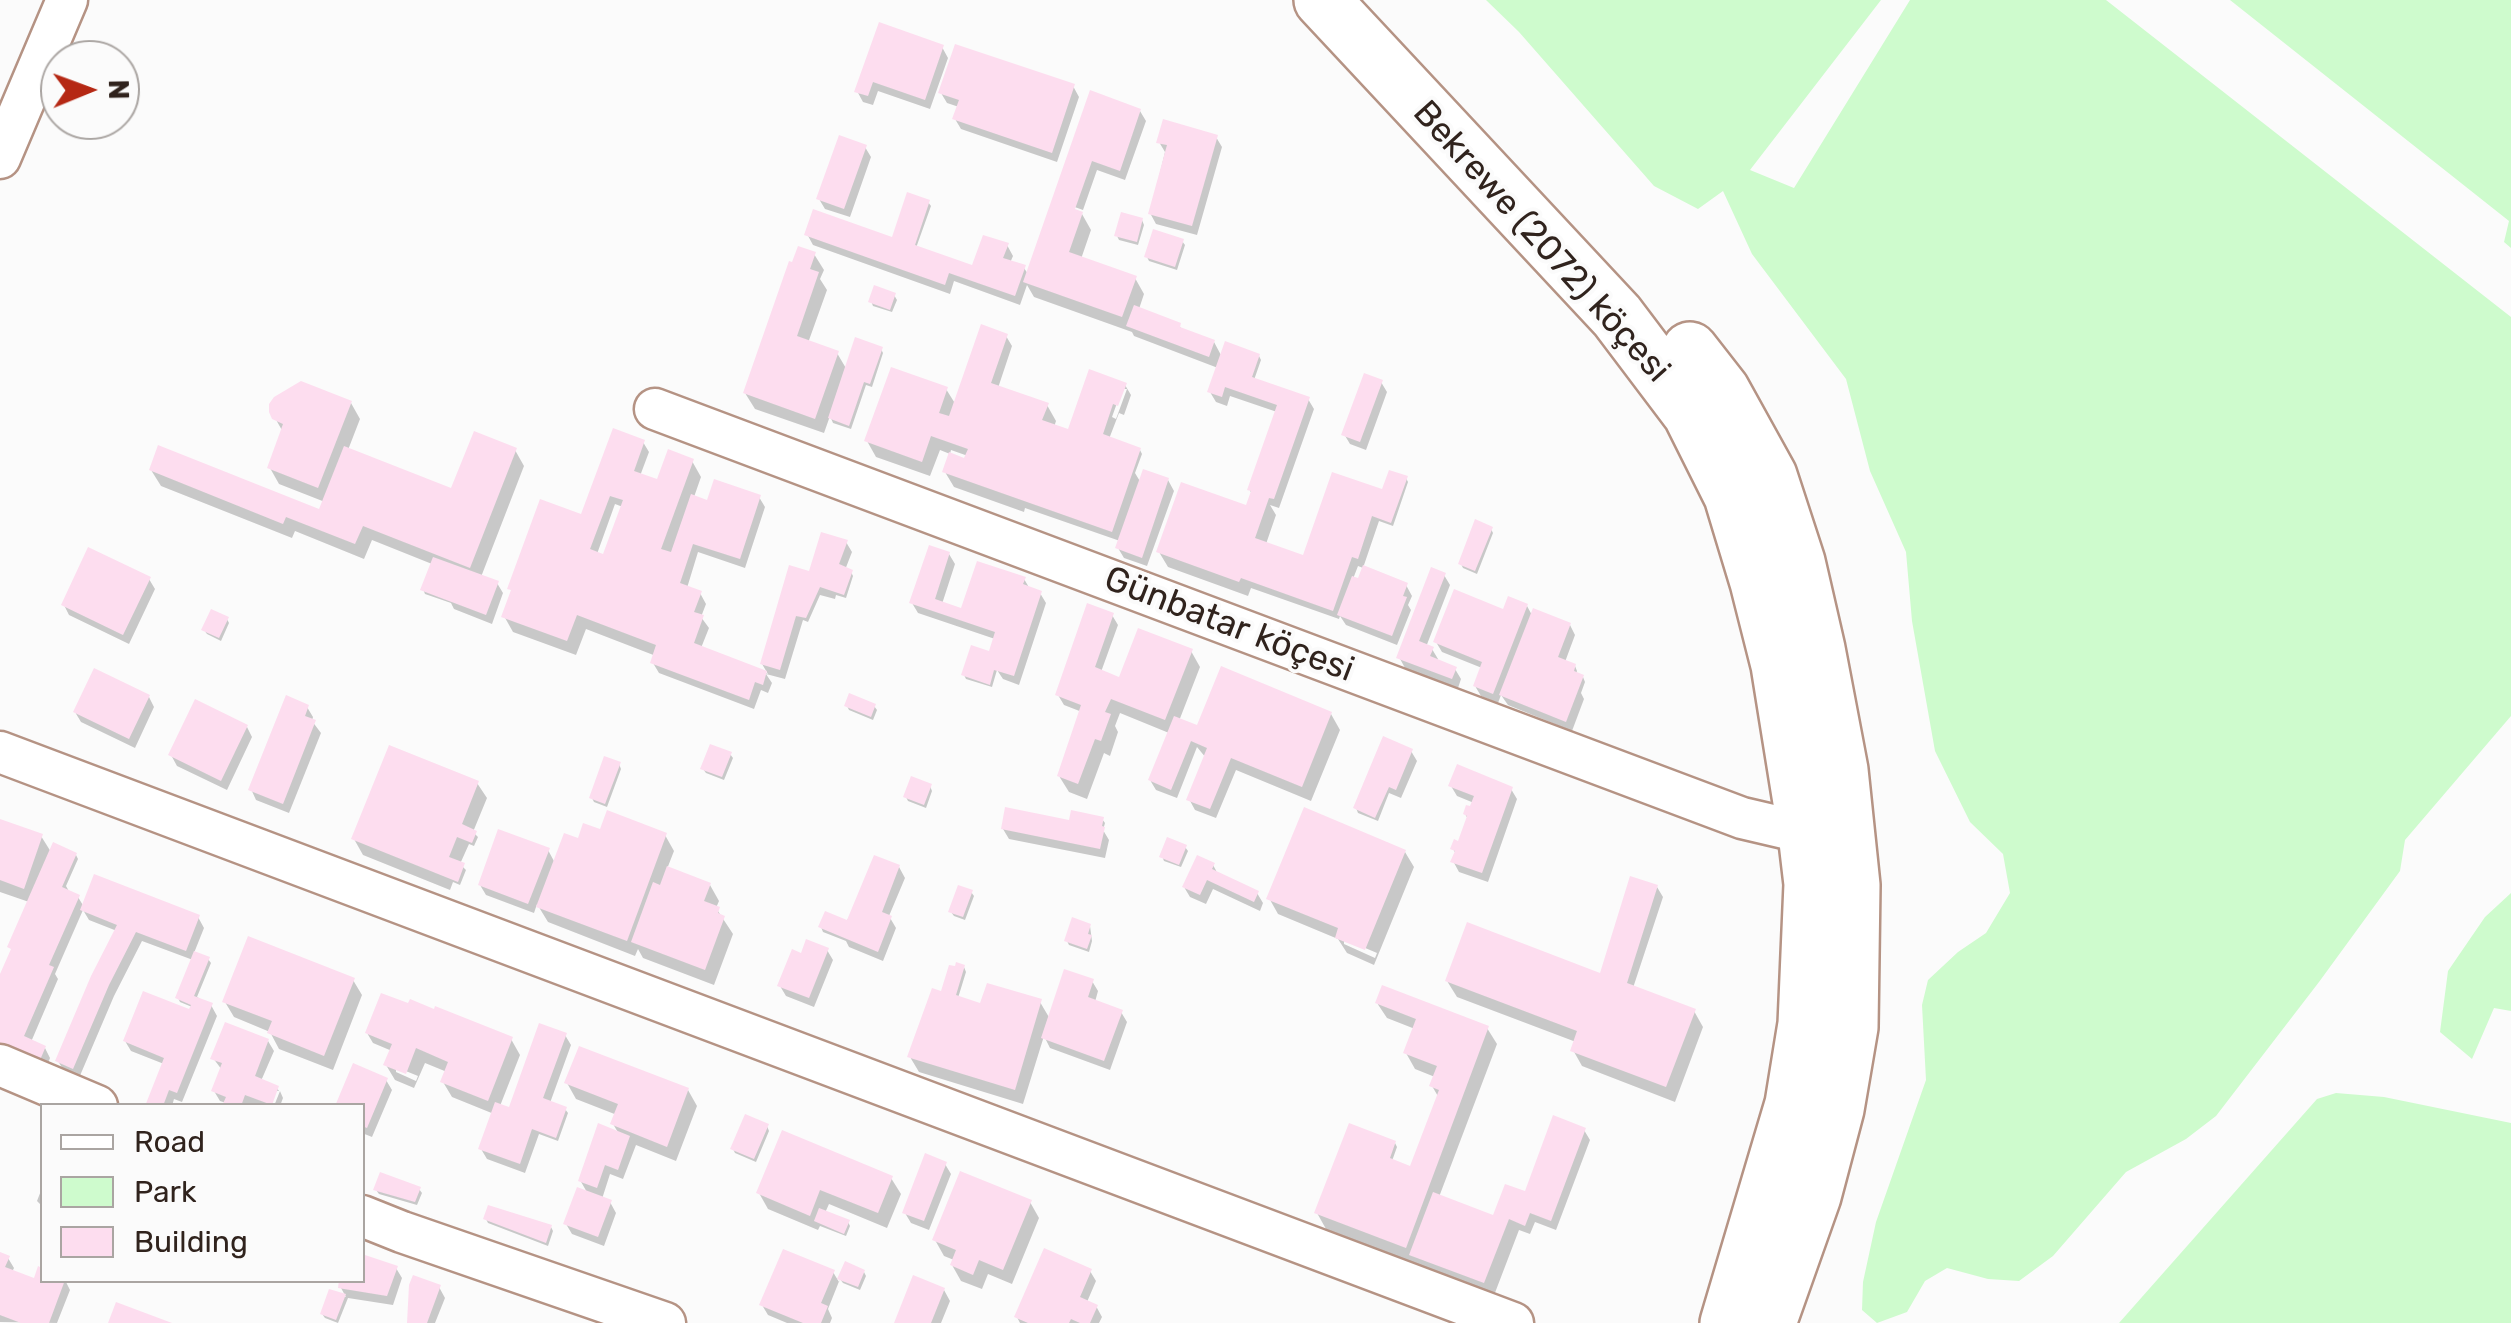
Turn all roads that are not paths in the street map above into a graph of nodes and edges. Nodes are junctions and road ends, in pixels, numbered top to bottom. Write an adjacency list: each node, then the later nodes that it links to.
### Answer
1 (67, 0): 4 (street)
2 (1322, 0): 7 (main road, Bekrewe (2072) köçesi)
3 (1371, 0): 14 (main road, Bekrewe (2072) köçesi)
4 (0, 158)
5 (655, 409): 7 (street, Günbatar köçesi)
6 (0, 752): 12 (street)
7 (1806, 832): 13 (main road, Bekrewe (2072) köçesi)
8 (0, 1065): 9 (street)
9 (90, 1103)
10 (365, 1217): 11 (street)
11 (665, 1323)
12 (1513, 1323)
13 (1728, 1323)
14 (1768, 1323)

